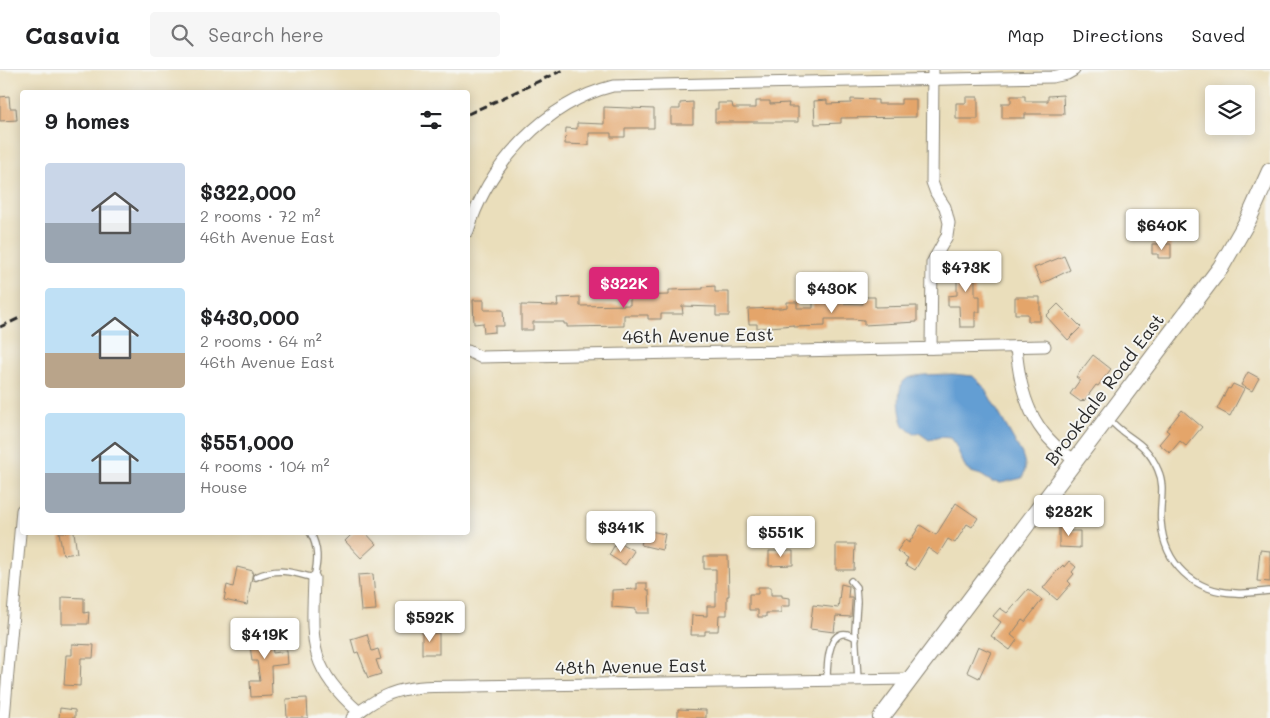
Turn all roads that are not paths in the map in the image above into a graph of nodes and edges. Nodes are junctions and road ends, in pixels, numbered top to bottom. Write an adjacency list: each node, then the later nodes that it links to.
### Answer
1 (1074, 70): 2 (street)
2 (933, 75): 4 (street); 6 (street)
3 (1270, 171): 9 (main road, Brookdale Road East)
4 (470, 225)
5 (1045, 346): 7 (street, 46th Avenue East)
6 (931, 348): 7 (street, 46th Avenue East); 8 (street, 46th Avenue East)
7 (1016, 348): 10 (street)
8 (470, 352)
9 (1108, 418): 10 (main road, Brookdale Road East); 16 (lane)
10 (1075, 460): 18 (main road, Brookdale Road East)
11 (20, 533): 22 (street)
12 (312, 535): 14 (lane)
13 (256, 577): 14 (lane)
14 (314, 578): 21 (street)
15 (851, 581): 17 (lane)
16 (1270, 592)
17 (856, 638): 19 (lane); 20 (lane)
18 (909, 679): 20 (street, 48th Avenue East); 23 (main road, Brookdale Road East)
19 (827, 680): 20 (street, 48th Avenue East); 21 (street, 48th Avenue East)
20 (858, 680)
21 (355, 715)
22 (4, 718)
23 (881, 718)

